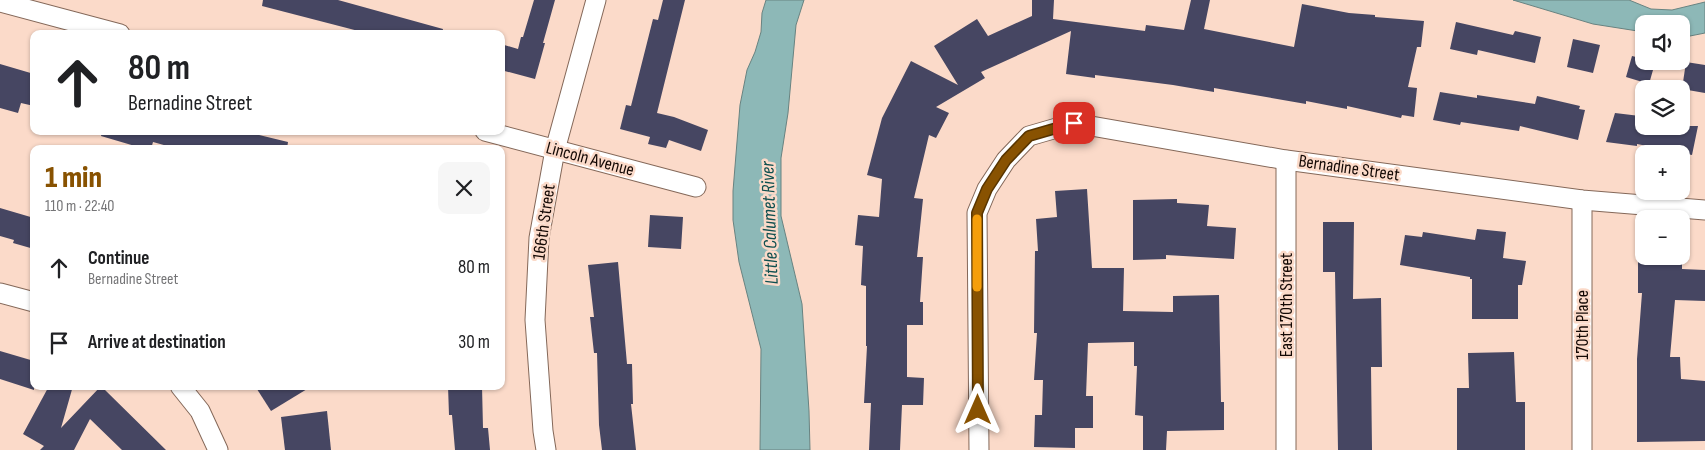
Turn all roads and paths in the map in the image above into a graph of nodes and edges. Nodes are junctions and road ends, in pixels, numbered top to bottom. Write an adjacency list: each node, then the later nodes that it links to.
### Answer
1 (596, 0): 5 (street, 166th Street)
2 (0, 2): 3 (street)
3 (105, 30)
4 (500, 135): 5 (street, Lincoln Avenue)
5 (555, 150): 7 (street, Lincoln Avenue); 14 (street, 166th Street)
6 (1286, 160): 8 (street, Bernadine Street); 15 (street, Bernadine Street); 16 (street, East 170th Street)
7 (696, 187)
8 (1582, 200): 9 (street, Bernadine Street); 17 (street, 170th Place)
9 (1705, 210)
10 (0, 293): 11 (street)
11 (30, 301)
12 (183, 390): 13 (street)
13 (218, 450)
14 (546, 450)
15 (979, 450)
16 (1286, 450)
17 (1582, 450)

